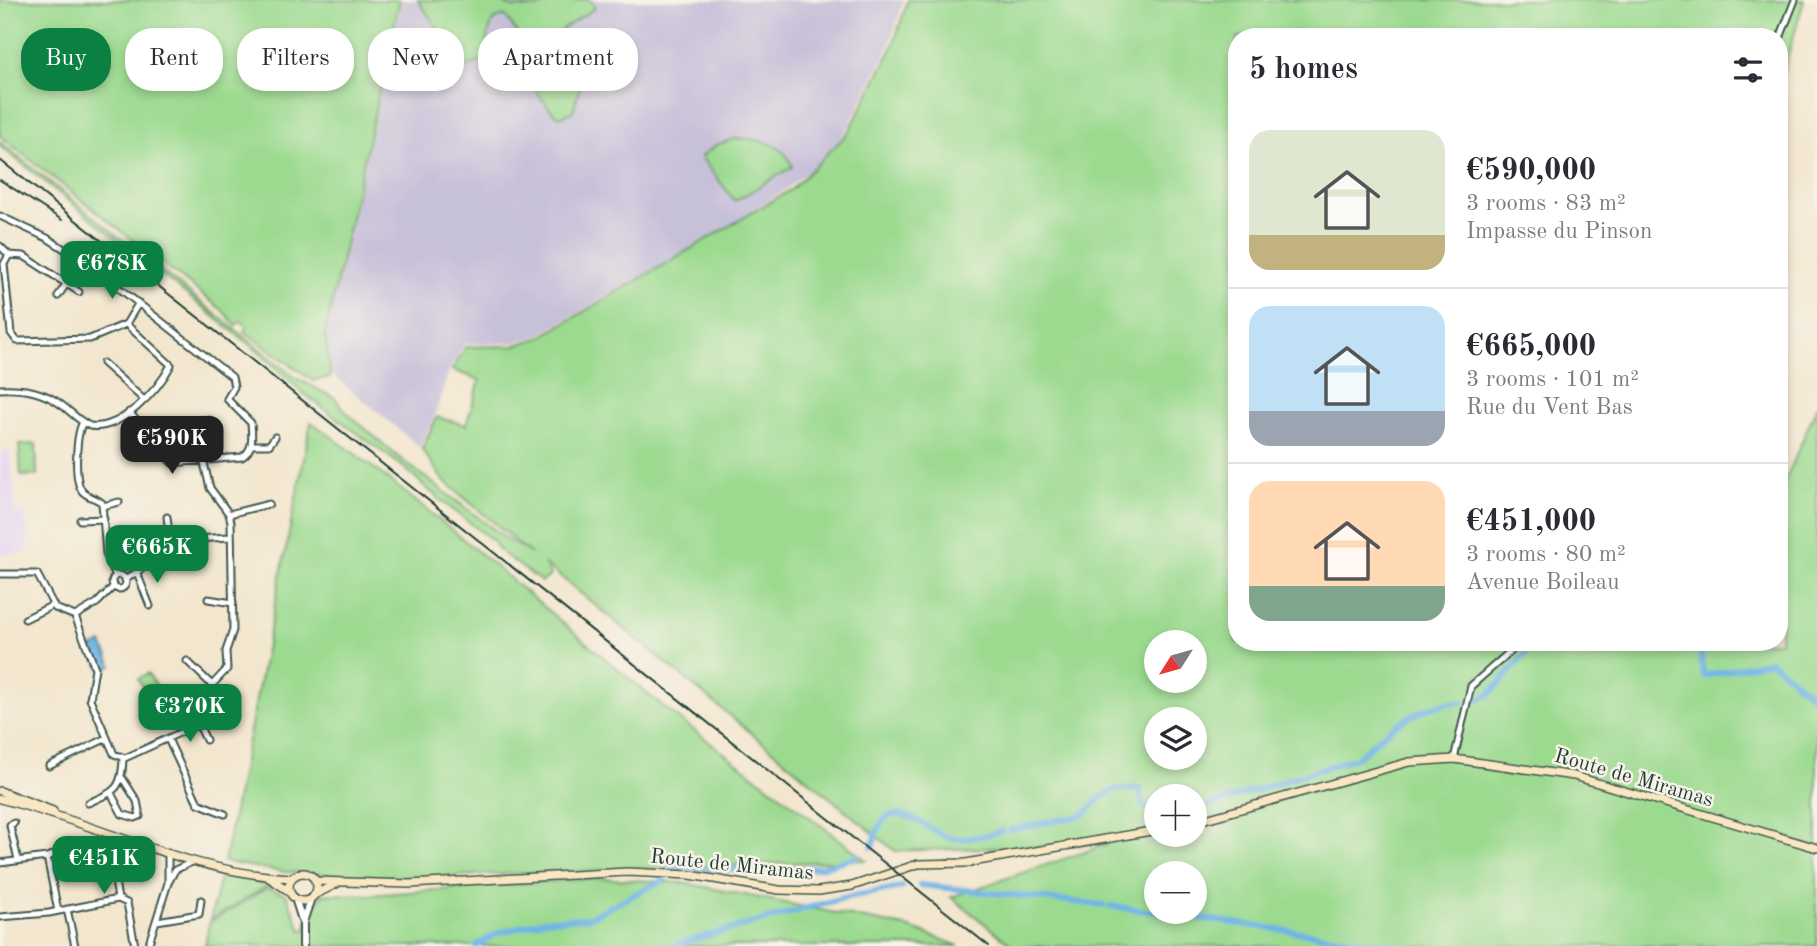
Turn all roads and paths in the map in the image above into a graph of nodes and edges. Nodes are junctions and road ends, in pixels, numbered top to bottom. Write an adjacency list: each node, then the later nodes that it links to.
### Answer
1 (1795, 0): 2 (street)
2 (1784, 28)
3 (0, 217): 9 (street)
4 (0, 246): 5 (street)
5 (9, 254): 6 (street); 10 (street)
6 (67, 283): 7 (street); 8 (street)
7 (79, 292)
8 (58, 296)
9 (138, 304): 10 (street); 19 (street)
10 (126, 324): 13 (street)
11 (103, 363): 13 (street)
12 (0, 389): 15 (street)
13 (143, 399): 14 (street)
14 (129, 412): 15 (street); 16 (street)
15 (83, 422): 24 (street)
16 (141, 426)
17 (216, 427): 21 (street)
18 (275, 437): 19 (street)
19 (251, 445): 21 (street)
20 (135, 457): 21 (street)
21 (200, 459): 25 (street)
22 (119, 502): 24 (street)
23 (269, 504): 25 (street)
24 (103, 506): 27 (street)
25 (229, 514): 29 (street)
26 (167, 517): 30 (street)
27 (104, 519): 28 (street); 33 (street)
28 (80, 520)
29 (230, 537): 30 (street); 37 (street)
30 (171, 549): 31 (street)
31 (137, 573): 34 (street); 39 (street)
32 (0, 574): 38 (street)
33 (116, 576): 34 (street); 35 (street)
34 (125, 580): 35 (street)
35 (114, 586): 40 (street)
36 (208, 599): 37 (street)
37 (233, 603): 44 (street)
38 (53, 605): 40 (street); 41 (street)
39 (150, 606)
40 (75, 616): 46 (street)
41 (25, 619)
42 (1511, 651): 50 (street)
43 (187, 661): 44 (street)
44 (212, 685): 45 (street)
45 (199, 724): 47 (street); 48 (street)
46 (107, 738): 49 (street); 51 (street)
47 (168, 739): 49 (street); 57 (street)
48 (206, 740)
49 (123, 758): 52 (street)
50 (1454, 759): 59 (main road, Route de Miramas); 62 (main road, Route de Miramas)
51 (49, 766)
52 (122, 779): 54 (street); 54 (street)
53 (0, 791): 58 (main road)
54 (111, 793): 56 (street)
55 (0, 799): 58 (main road)
56 (88, 803)
57 (225, 814)
58 (63, 816): 65 (main road)
59 (1207, 818)
60 (14, 823): 68 (street)
61 (1144, 833): 76 (main road, Route de Miramas)
62 (1817, 848)
63 (62, 852): 67 (street)
64 (117, 852): 80 (street)
65 (168, 852): 66 (main road); 75 (street)
66 (177, 855): 69 (main road); 71 (street)
67 (47, 857): 68 (street); 83 (street)
68 (18, 860): 70 (street)
69 (194, 861): 71 (street); 72 (main road)
70 (0, 863)
71 (175, 870): 75 (street)
72 (268, 877): 73 (main road); 77 (main road)
73 (292, 878): 74 (main road); 77 (main road)
74 (315, 881): 76 (main road, Route de Miramas); 78 (main road)
75 (168, 883): 85 (street)
76 (339, 883): 78 (main road, Route de Miramas)
77 (289, 891): 79 (main road)
78 (313, 897): 79 (main road); 86 (street)
79 (295, 898): 86 (street)
80 (117, 899): 82 (street); 89 (street)
81 (201, 900): 85 (street)
82 (67, 909): 83 (street); 88 (street)
83 (58, 911): 84 (street)
84 (0, 916)
85 (158, 921): 87 (street)
86 (303, 922): 92 (street)
87 (152, 936): 90 (street); 91 (street)
88 (75, 946)
89 (135, 946)
90 (148, 946)
91 (156, 946)
92 (303, 946)

